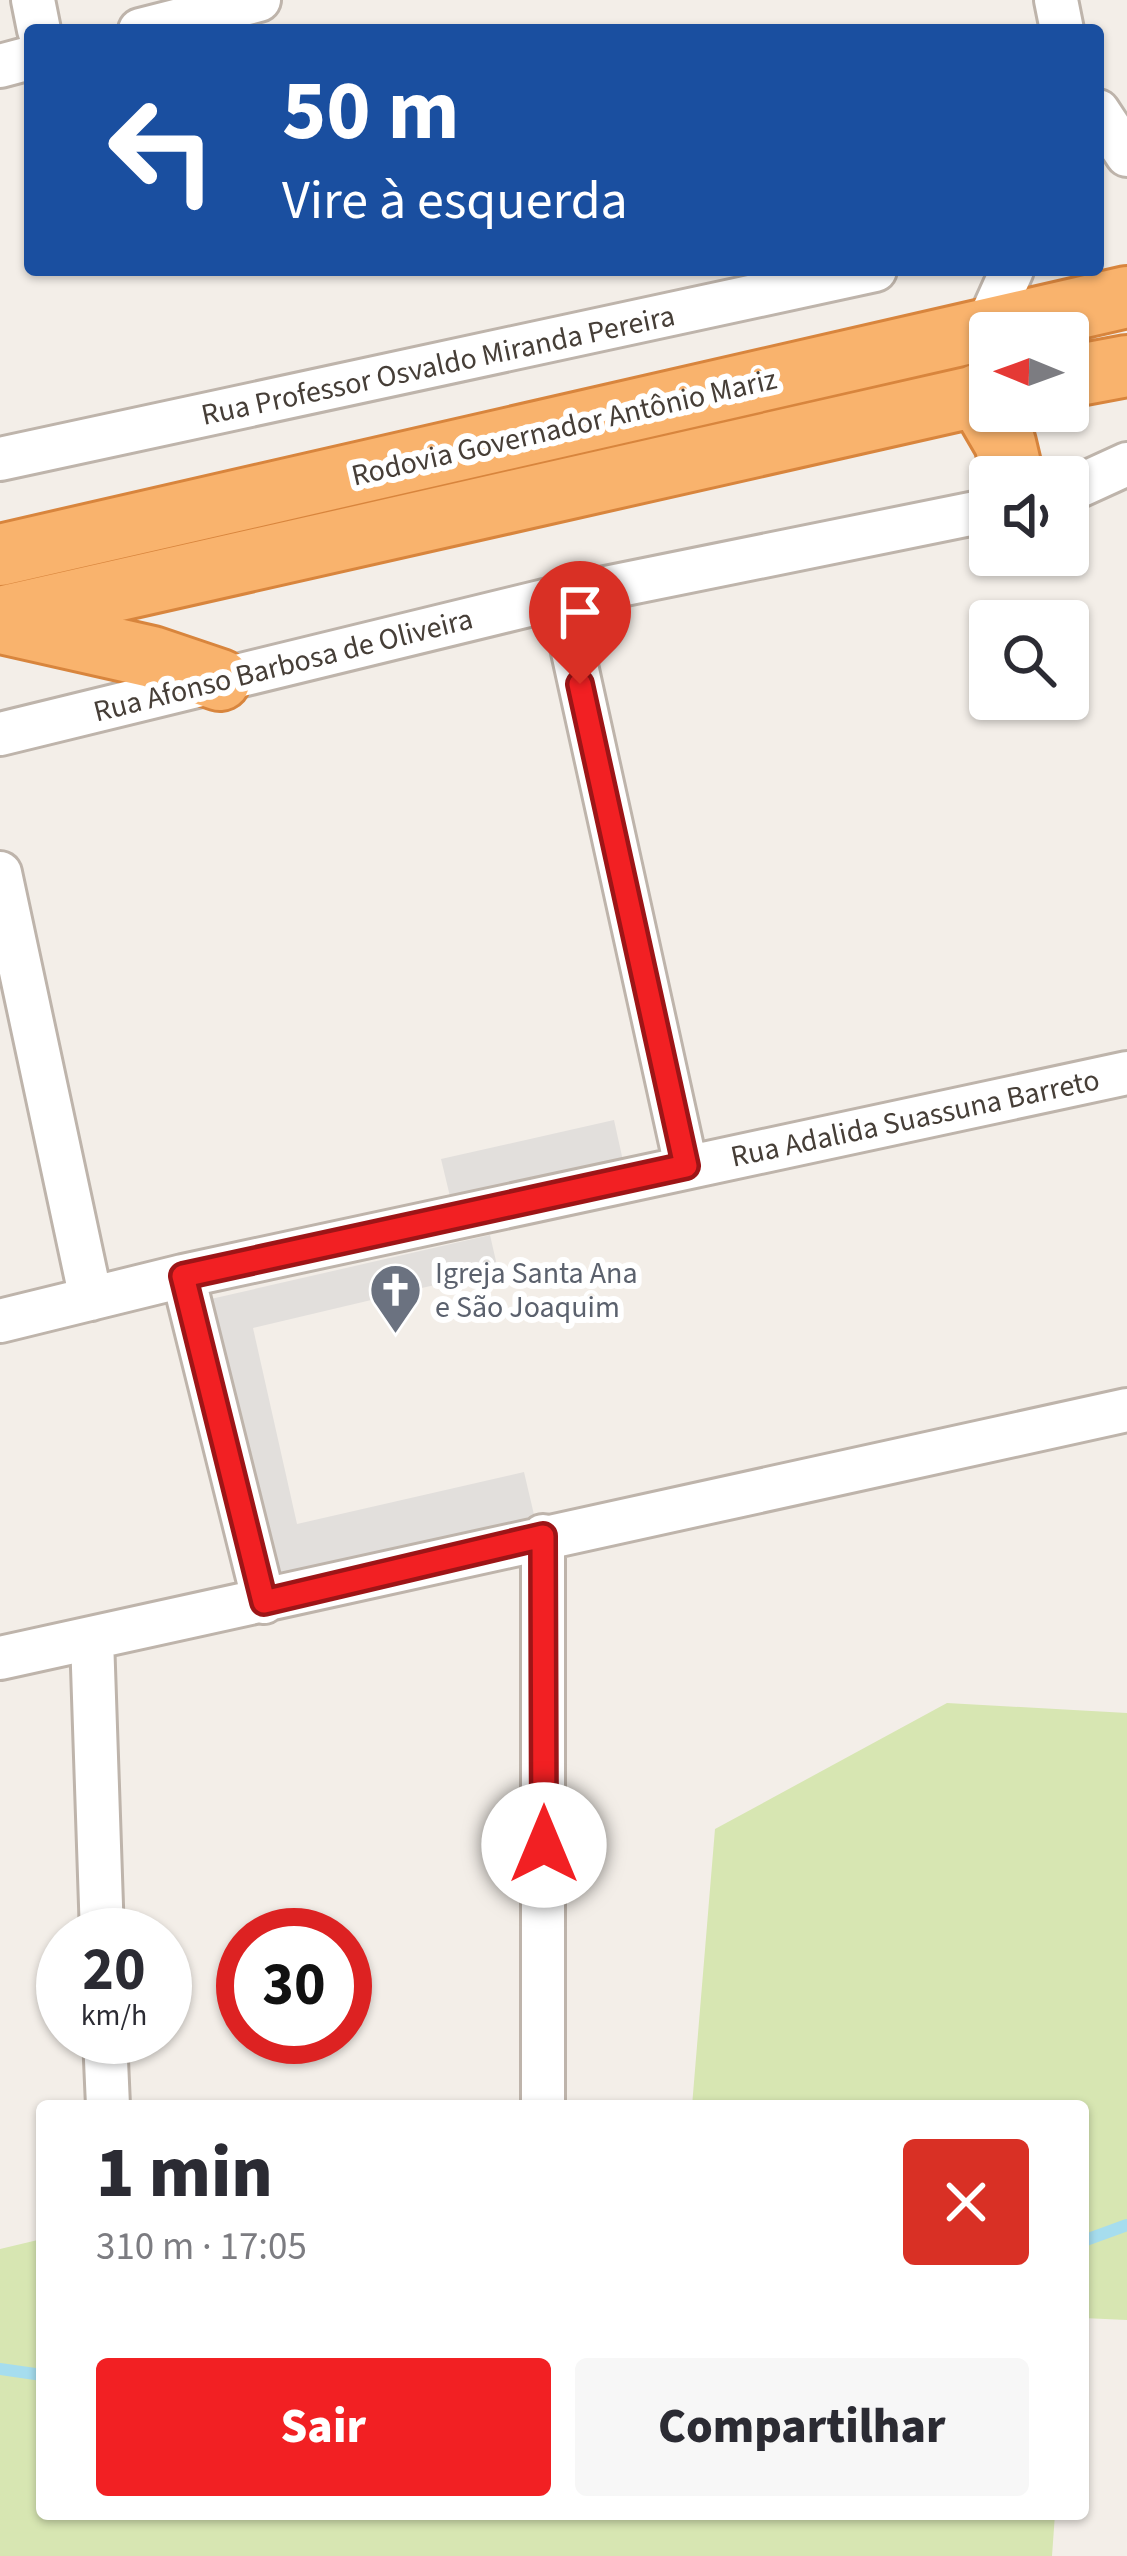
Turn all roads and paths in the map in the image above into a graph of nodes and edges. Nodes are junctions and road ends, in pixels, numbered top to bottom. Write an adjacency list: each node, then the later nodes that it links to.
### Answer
1 (235, 3): 2 (street)
2 (161, 24)
3 (1104, 120): 4 (street)
4 (1127, 155)
5 (847, 276): 14 (street, Rua Professor Osvaldo Miranda Pereira)
6 (1009, 276): 8 (street)
7 (1127, 297): 9 (highway, Rodovia Governador Antônio Mariz)
8 (993, 312)
9 (1062, 312)
10 (969, 334): 20 (highway, Rodovia Governador Antônio Mariz)
11 (1127, 366): 12 (highway)
12 (1089, 373)
13 (969, 397): 22 (highway, Rodovia Governador Antônio Mariz)
14 (0, 459)
15 (1127, 464): 16 (street)
16 (1089, 483)
17 (1089, 496): 18 (street)
18 (1127, 499)
19 (969, 514): 21 (street, Rua Afonso Barbosa de Oliveira)
20 (0, 555)
21 (562, 597): 23 (street, Rua Afonso Barbosa de Oliveira); 27 (street)
22 (0, 620): 23 (highway)
23 (220, 680): 24 (street, Rua Afonso Barbosa de Oliveira)
24 (0, 734)
25 (0, 873): 29 (street)
26 (1127, 1072): 27 (street, Rua Adalida Suassuna Barreto)
27 (686, 1166): 28 (street, Rua Adalida Suassuna Barreto)
28 (183, 1276): 29 (street, Rua Adalida Suassuna Barreto); 33 (street)
29 (91, 1299): 30 (street, Rua Adalida Suassuna Barreto)
30 (0, 1321)
31 (1127, 1410): 32 (street)
32 (543, 1536): 33 (street); 39 (street)
33 (264, 1602): 34 (street)
34 (92, 1638): 35 (street); 36 (street)
35 (0, 1658)
36 (101, 1908)
37 (106, 2064): 38 (street)
38 (108, 2100)
39 (543, 2100)

